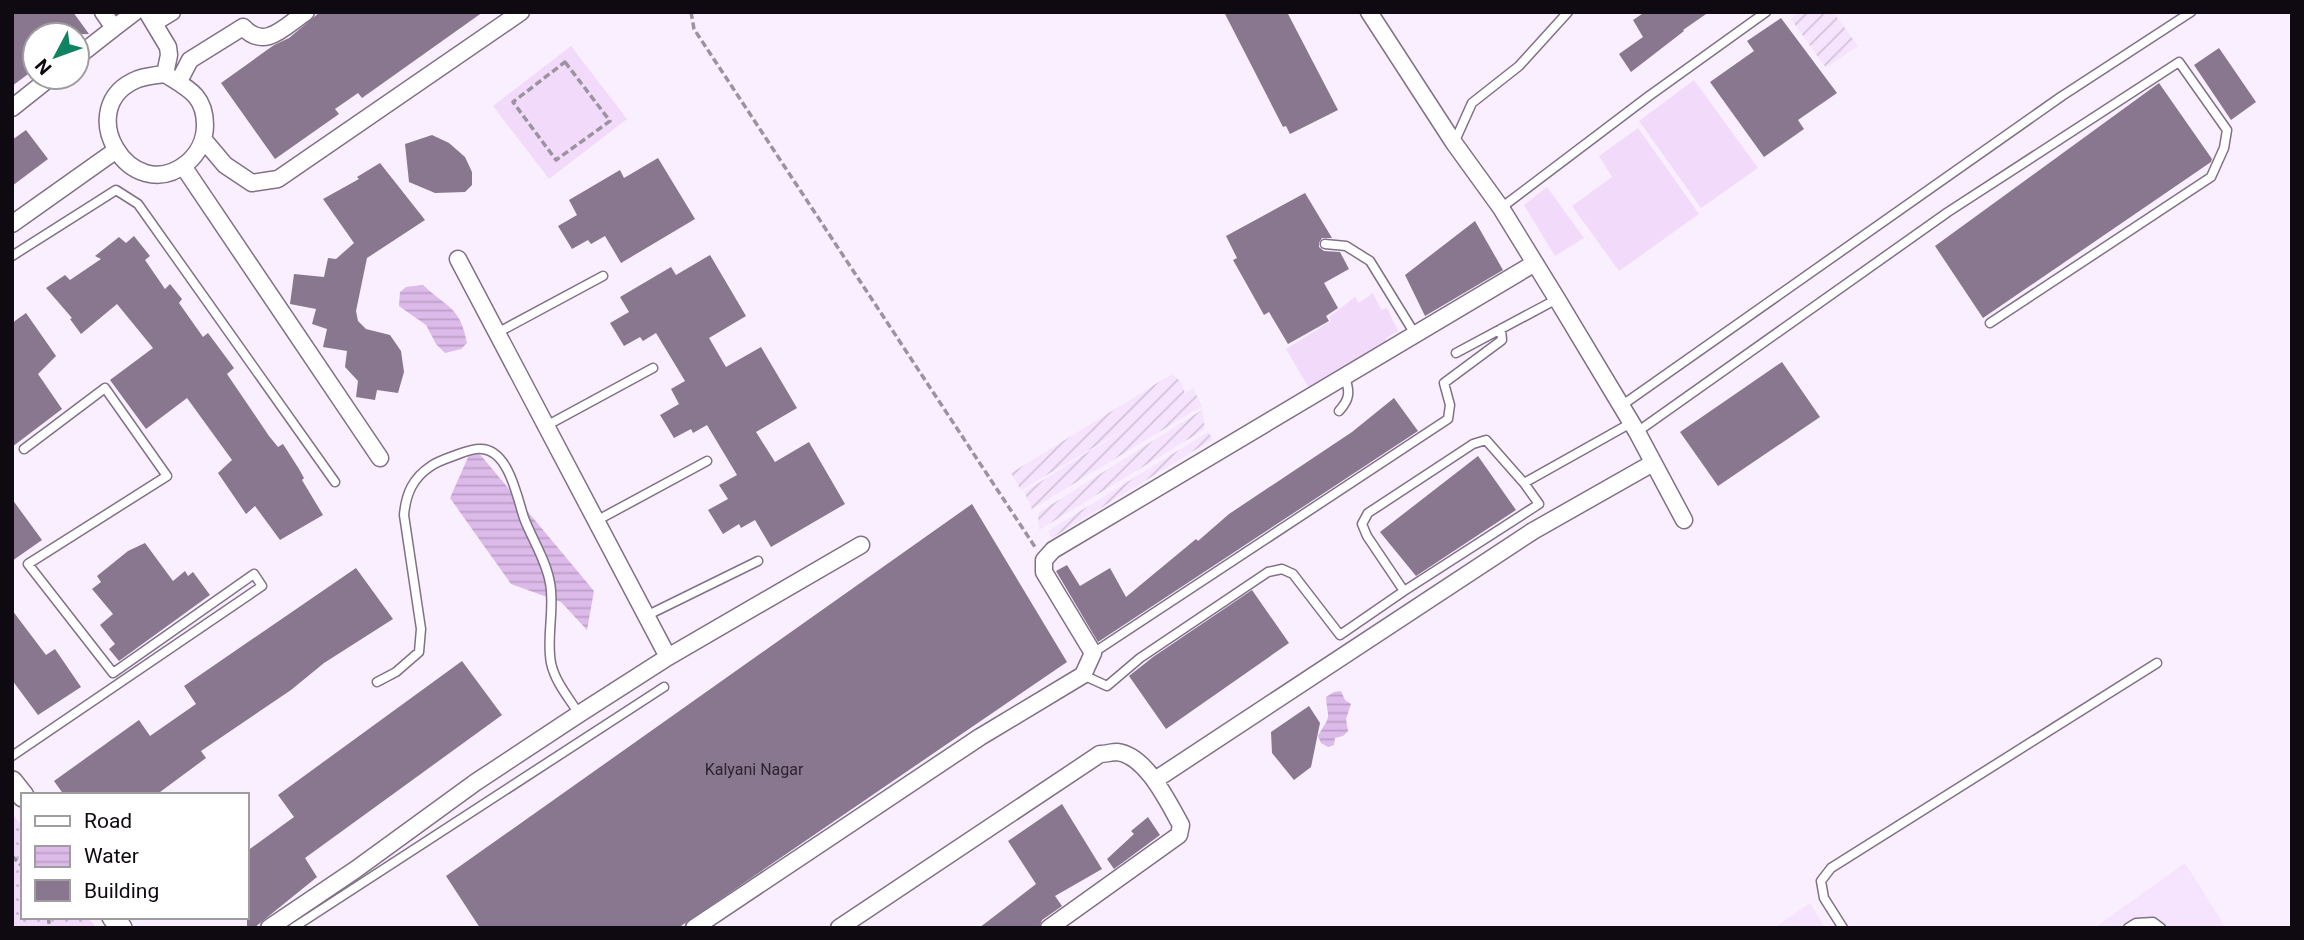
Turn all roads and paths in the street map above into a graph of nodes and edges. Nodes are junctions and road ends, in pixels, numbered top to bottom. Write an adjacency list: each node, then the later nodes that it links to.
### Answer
1 (103, 12): 12 (street)
2 (135, 12): 12 (street)
3 (172, 12): 11 (street)
4 (306, 12): 14 (street)
5 (521, 12): 17 (street)
6 (691, 12): 51 (path)
7 (1369, 12): 18 (street)
8 (1568, 12): 18 (lane)
9 (1766, 12): 22 (lane)
10 (2190, 12): 37 (lane)
11 (151, 18): 14 (street)
12 (114, 28): 13 (street)
13 (91, 46)
14 (172, 77): 17 (street); 19 (street)
15 (33, 91): 16 (street)
16 (12, 108)
17 (204, 139): 21 (street)
18 (1454, 143): 22 (street)
19 (116, 151): 21 (street); 23 (street)
20 (556, 160): 20 (path)
21 (183, 166): 42 (street)
22 (1501, 208): 27 (street)
23 (12, 224)
24 (1325, 244): 33 (lane)
25 (12, 256): 45 (lane)
26 (458, 259): 32 (street)
27 (1535, 264): 29 (street); 33 (street)
28 (603, 276): 32 (lane)
29 (1557, 299): 31 (lane); 37 (street)
30 (1990, 323): 40 (lane)
31 (1501, 329): 34 (lane); 54 (lane)
32 (497, 333): 39 (street)
33 (1415, 334): 36 (street)
34 (1456, 353)
35 (653, 368): 39 (lane)
36 (1345, 375): 38 (lane); 51 (street)
37 (1621, 407): 40 (street)
38 (1339, 411)
39 (546, 426): 48 (street)
40 (1634, 428): 44 (street); 46 (lane)
41 (24, 449): 57 (lane)
42 (380, 458)
43 (707, 461): 48 (lane)
44 (1653, 463): 47 (street); 64 (street)
45 (335, 482)
46 (1524, 483): 52 (lane); 52 (lane)
47 (1684, 520)
48 (596, 521): 53 (street)
49 (861, 545): 55 (street)
50 (758, 561): 53 (lane)
51 (1044, 561): 54 (street)
52 (1404, 592): 58 (lane)
53 (646, 616): 55 (street)
54 (1093, 653): 58 (street)
55 (668, 657): 62 (street)
56 (2157, 663): 70 (lane)
57 (113, 673): 60 (lane); 60 (lane)
58 (1083, 675): 67 (street)
59 (377, 682): 62 (lane)
60 (118, 684): 63 (lane)
61 (664, 687): 66 (lane)
62 (579, 714): 65 (street)
63 (12, 756)
64 (1154, 780): 68 (street); 69 (street)
65 (269, 928)
66 (293, 928)
67 (694, 928)
68 (839, 928)
69 (1049, 928)
70 (1843, 928)
71 (2128, 928): 72 (lane)
72 (2161, 928)

